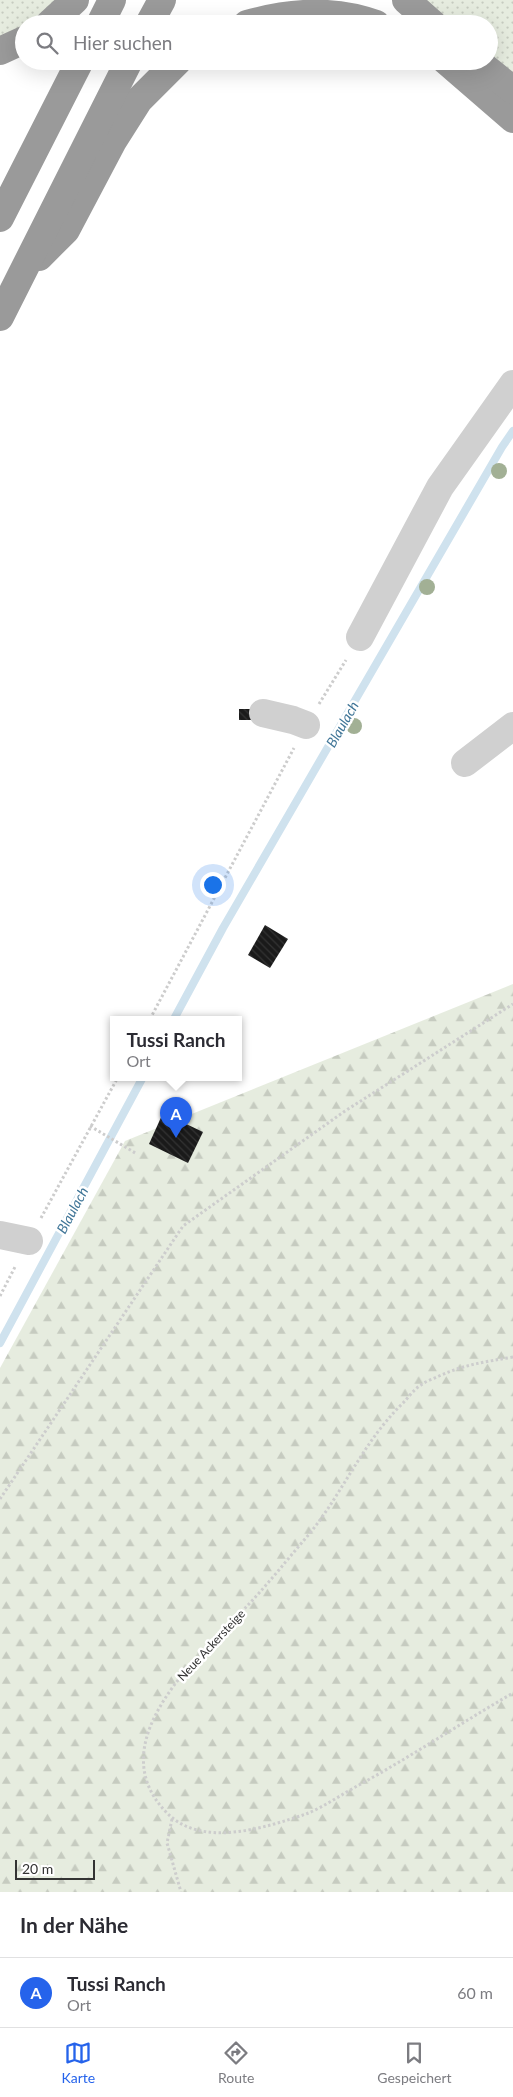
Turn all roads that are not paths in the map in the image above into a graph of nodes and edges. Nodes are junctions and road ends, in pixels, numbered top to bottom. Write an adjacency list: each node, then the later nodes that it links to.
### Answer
1 (75, 0): 5 (highway)
2 (112, 0): 6 (highway)
3 (162, 0): 7 (highway)
4 (406, 0): 10 (highway)
5 (59, 15)
6 (104, 15)
7 (154, 15)
8 (287, 15): 9 (highway)
9 (329, 15)
10 (423, 15)
11 (15, 44): 12 (highway)
12 (0, 52)
13 (75, 70): 20 (highway)
14 (124, 70): 21 (highway)
15 (169, 70): 21 (highway)
16 (456, 70): 19 (highway)
17 (488, 70): 18 (highway)
18 (513, 90)
19 (513, 119)
20 (0, 218)
21 (22, 274): 22 (highway)
22 (0, 317)
23 (513, 384): 24 (lane)
24 (360, 636)
25 (263, 714): 26 (lane)
26 (306, 726)
27 (513, 726): 28 (lane)
28 (465, 763)
29 (0, 1235): 30 (lane)
30 (29, 1241)

